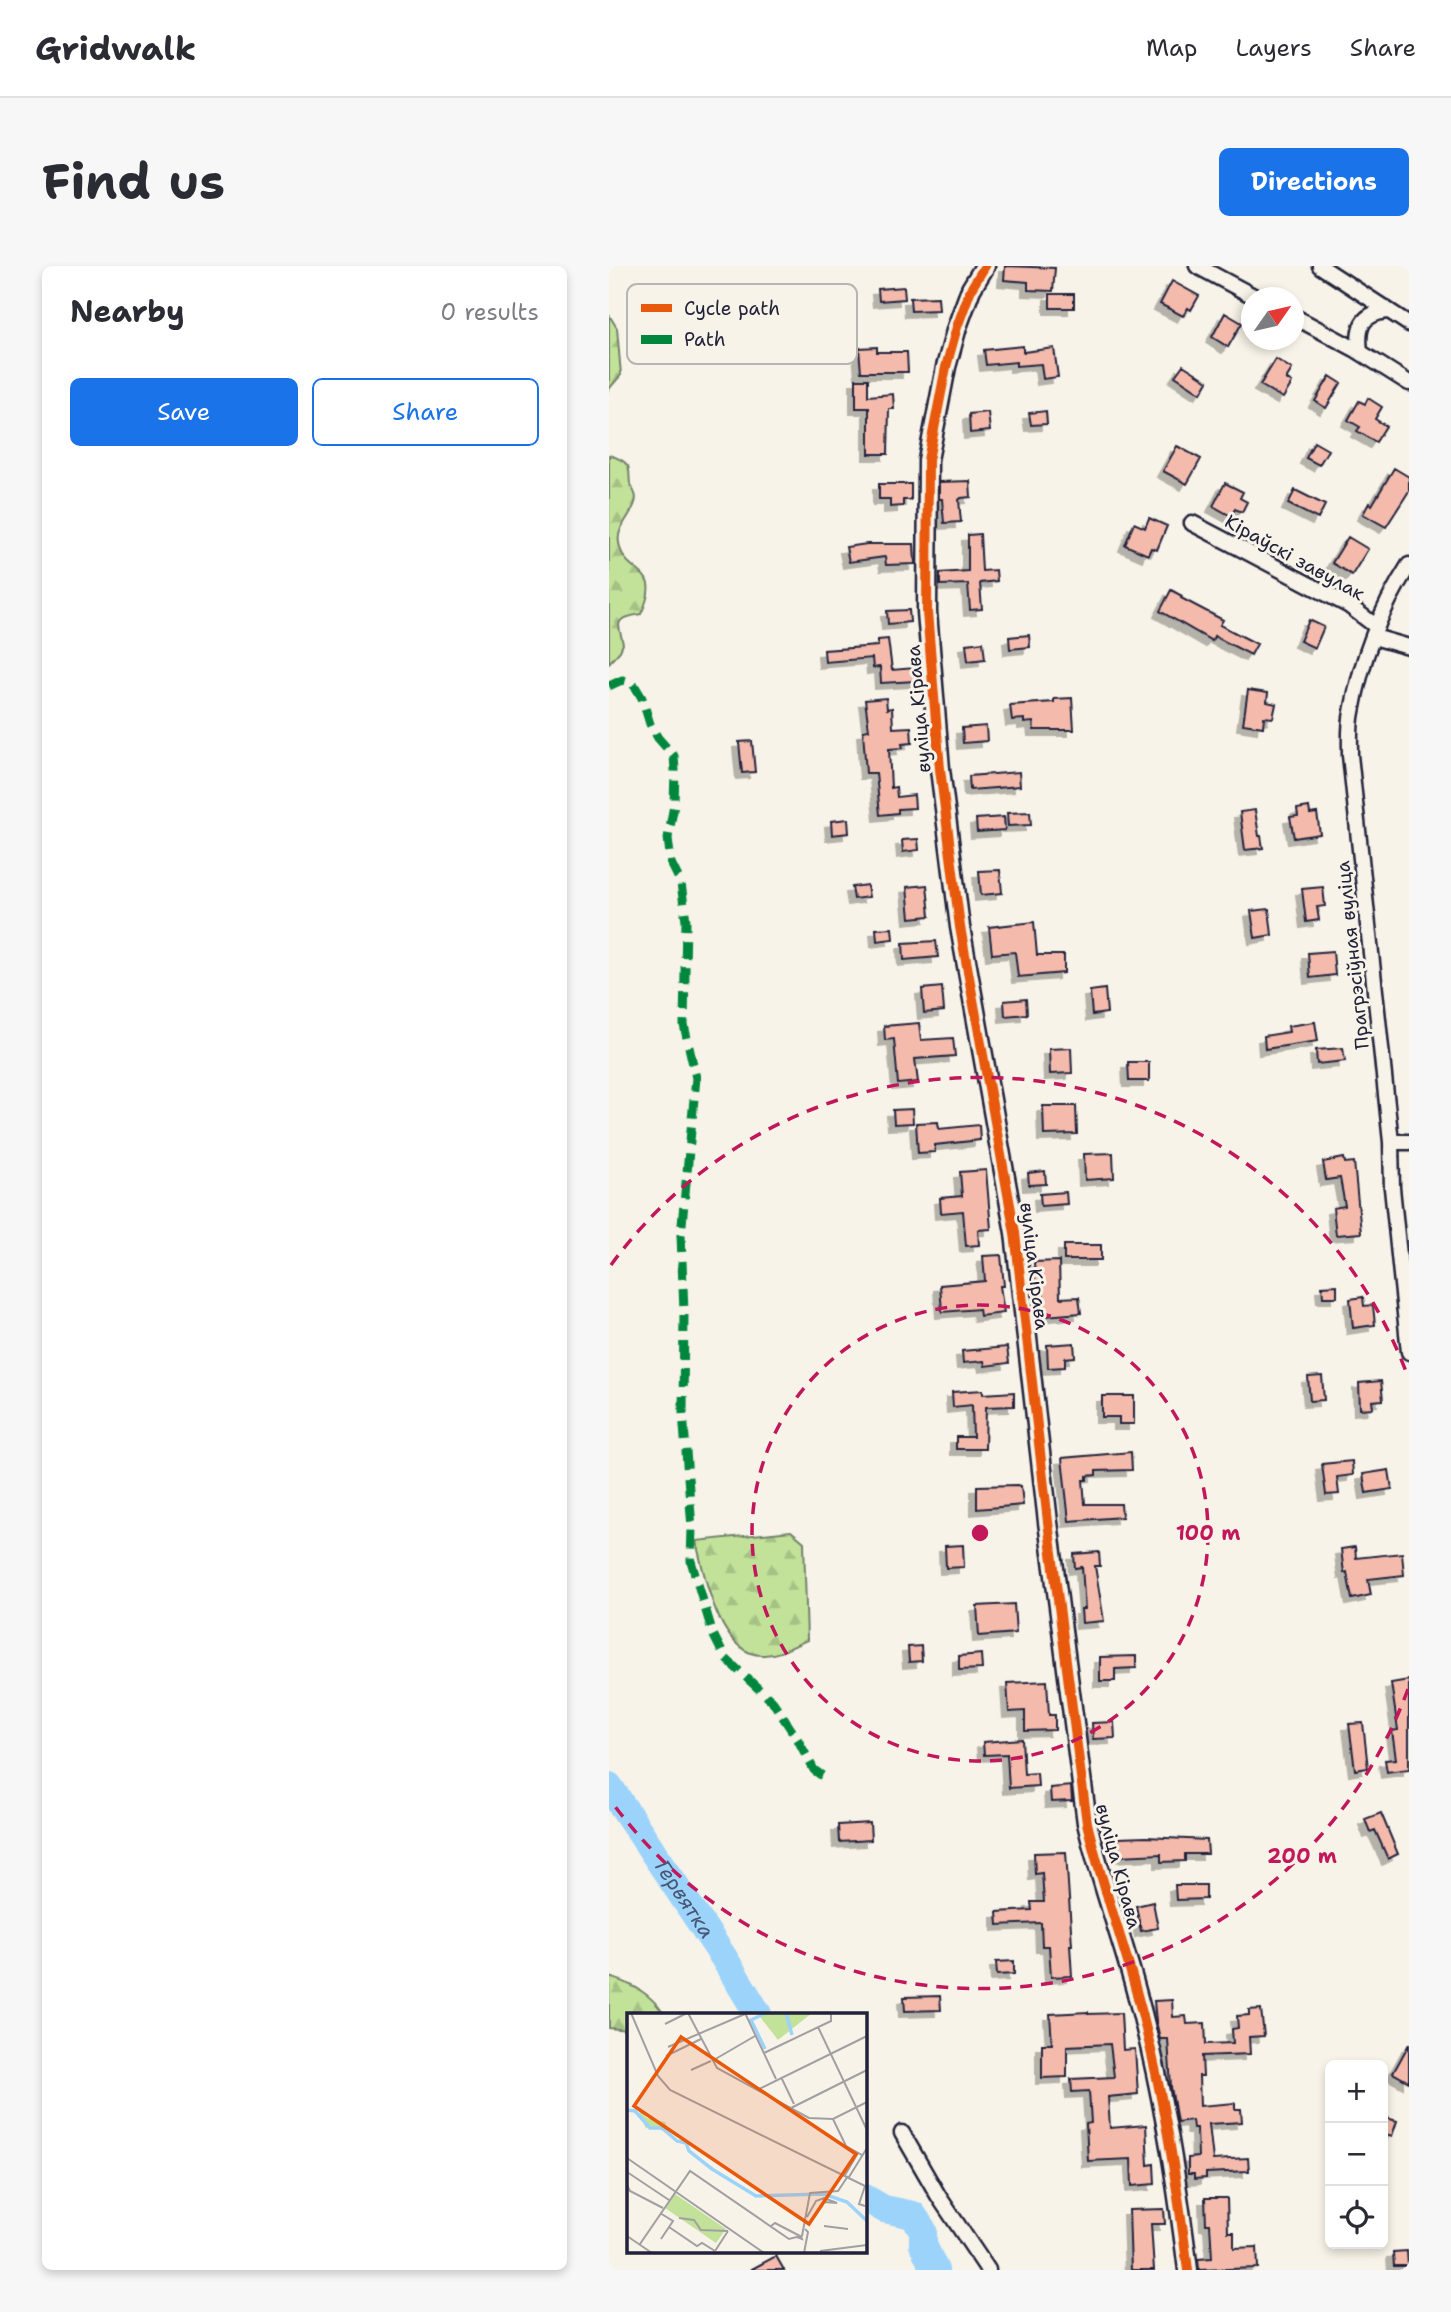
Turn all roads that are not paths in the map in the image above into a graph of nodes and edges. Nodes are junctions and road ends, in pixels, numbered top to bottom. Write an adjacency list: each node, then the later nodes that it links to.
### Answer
1 (985, 266): 19 (street, вуліца Кірава)
2 (1197, 266): 4 (street)
3 (1320, 266): 5 (street)
4 (1241, 289)
5 (1387, 311): 7 (street); 8 (street)
6 (1304, 322): 8 (street)
7 (1409, 324)
8 (1360, 352): 9 (street)
9 (1409, 383)
10 (1192, 523): 12 (street, Кіраўскі завулак)
11 (1409, 565): 12 (street, Прагрэсіўная вуліца)
12 (1376, 632): 13 (street); 14 (street, Прагрэсіўная вуліца)
13 (1409, 647)
14 (1391, 1142): 15 (street); 16 (street, Прагрэсіўная вуліца)
15 (1409, 1142)
16 (1409, 1352)
17 (902, 2133): 18 (street)
18 (988, 2270)
19 (1188, 2270)

